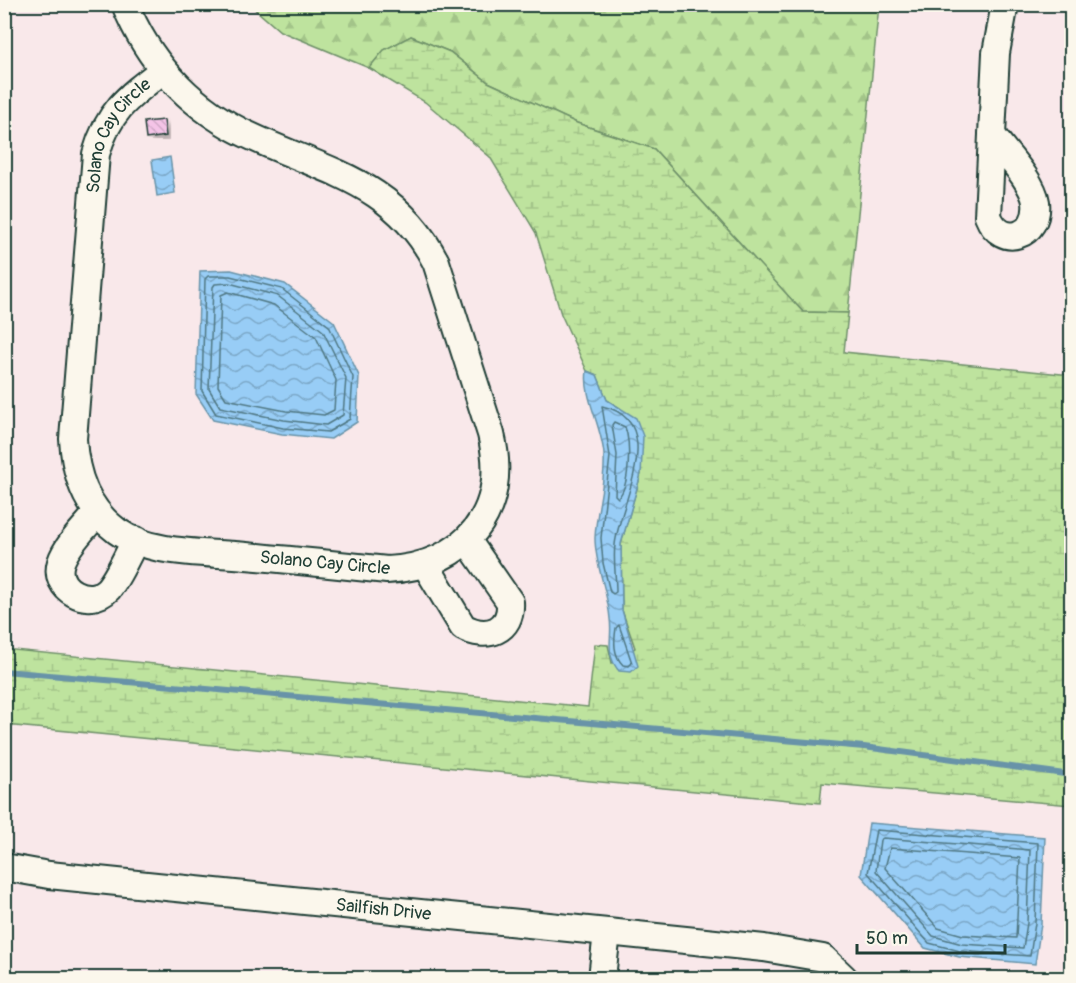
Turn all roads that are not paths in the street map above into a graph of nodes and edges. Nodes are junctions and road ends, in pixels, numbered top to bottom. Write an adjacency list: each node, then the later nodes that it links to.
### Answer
1 (125, 4): 3 (street, Solano Cay Circle)
2 (1005, 4): 4 (street)
3 (163, 70): 5 (street, Solano Cay Circle); 7 (street, Solano Cay Circle)
4 (992, 135)
5 (97, 513): 6 (street, Solano Cay Circle); 6 (street)
6 (136, 540): 8 (street, Solano Cay Circle)
7 (467, 540): 8 (street, Solano Cay Circle); 8 (street)
8 (425, 564)
9 (4, 867): 10 (street, Sailfish Drive)
10 (607, 932): 11 (street); 12 (street, Sailfish Drive)
11 (602, 978)
12 (844, 978)

